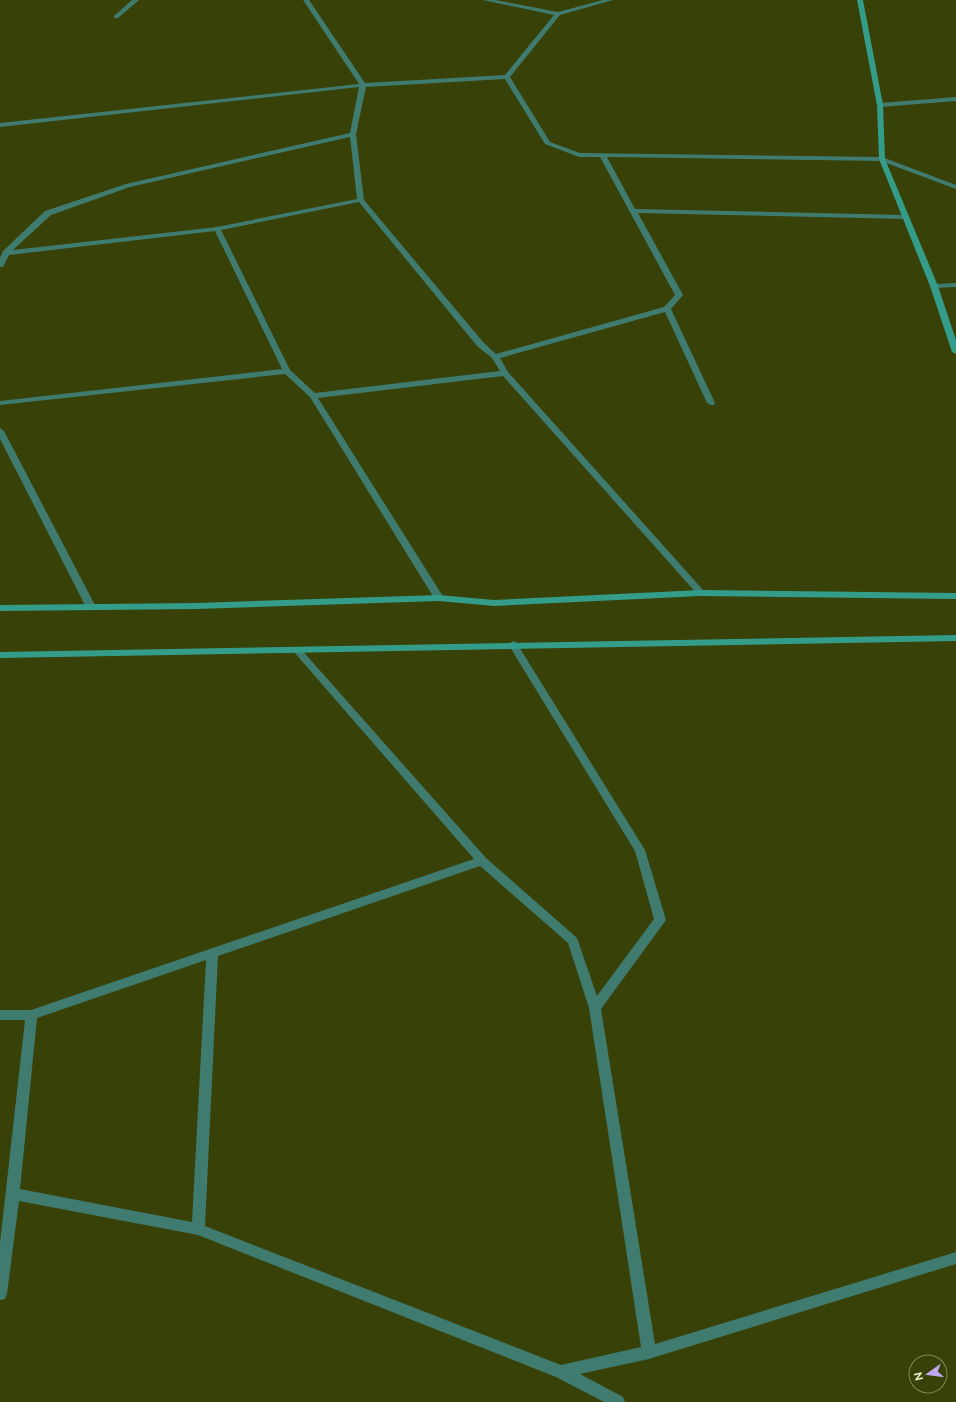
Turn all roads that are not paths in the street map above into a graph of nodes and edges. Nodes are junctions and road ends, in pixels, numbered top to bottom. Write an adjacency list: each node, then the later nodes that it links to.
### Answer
1 (136, 0): 7 (street)
2 (306, 0): 9 (street)
3 (486, 0): 6 (street)
4 (610, 0): 6 (street)
5 (860, 0): 11 (street)
6 (558, 14): 8 (street)
7 (116, 17)
8 (507, 77): 9 (street); 14 (street)
9 (363, 85): 12 (street); 13 (street)
10 (956, 99): 11 (street)
11 (880, 105): 15 (street)
12 (0, 125)
13 (353, 134): 17 (street); 21 (street)
14 (603, 156): 15 (street); 18 (street)
15 (882, 159): 16 (street); 19 (street)
16 (956, 187)
17 (361, 200): 20 (street); 27 (street)
18 (634, 211): 19 (street); 25 (street)
19 (905, 217): 24 (street)
20 (217, 229): 21 (street); 28 (street)
21 (6, 253): 22 (street)
22 (0, 266)
23 (956, 285): 24 (street)
24 (934, 286): 26 (street)
25 (667, 309): 27 (street); 32 (street)
26 (956, 352)
27 (495, 357): 29 (street)
28 (287, 371): 30 (street); 31 (street)
29 (505, 373): 30 (street); 34 (street)
30 (313, 396): 36 (street)
31 (0, 403)
32 (711, 403)
33 (0, 431): 37 (street)
34 (701, 593): 35 (street); 36 (street)
35 (956, 596)
36 (439, 598): 37 (street)
37 (91, 607): 38 (street)
38 (0, 608)
39 (956, 638): 40 (street)
40 (513, 644): 41 (street); 45 (street)
41 (297, 650): 42 (street); 43 (street)
42 (0, 655)
43 (482, 861): 44 (street); 45 (street)
44 (212, 953): 46 (street); 49 (street)
45 (595, 1008): 52 (street)
46 (31, 1015): 47 (street); 48 (street)
47 (0, 1016)
48 (13, 1194): 49 (street); 51 (street)
49 (198, 1229): 53 (street)
50 (956, 1258): 52 (street)
51 (0, 1294)
52 (649, 1352): 53 (street)
53 (561, 1372): 54 (street)
54 (618, 1402)

